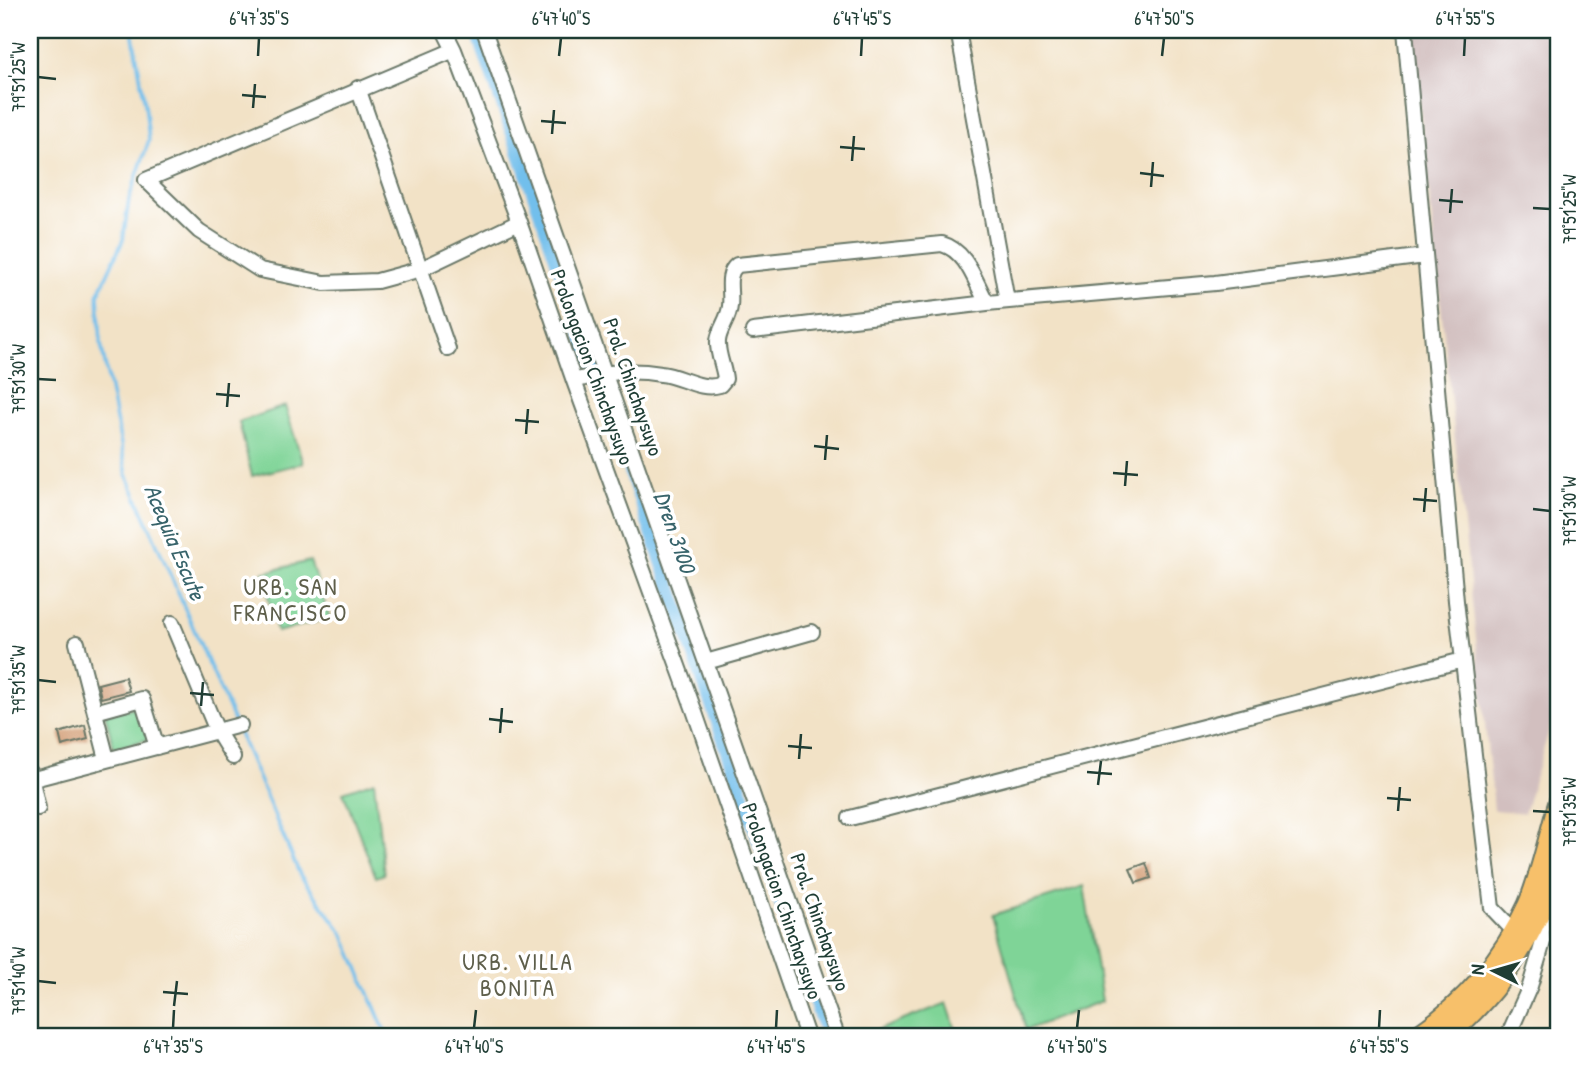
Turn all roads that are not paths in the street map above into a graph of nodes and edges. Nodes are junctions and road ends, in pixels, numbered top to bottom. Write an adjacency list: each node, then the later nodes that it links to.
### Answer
1 (444, 30): 5 (street, Prolongacion Chinchaysuyo)
2 (484, 30): 14 (street, Prol. Chinchaysuyo)
3 (958, 30): 10 (street)
4 (1405, 30): 8 (street)
5 (454, 50): 6 (street); 7 (street, Prolongacion Chinchaysuyo)
6 (358, 88): 9 (street); 9 (street)
7 (519, 222): 9 (street); 15 (street, Prolongacion Chinchaysuyo)
8 (1425, 256): 10 (street); 19 (street)
9 (421, 269): 13 (street)
10 (1007, 301): 11 (street)
11 (987, 303): 12 (street); 14 (street)
12 (753, 331)
13 (448, 349)
14 (603, 373): 15 (street); 20 (street, Prol. Chinchaysuyo)
15 (579, 379): 33 (street, Prolongacion Chinchaysuyo)
16 (172, 624): 22 (street)
17 (812, 632): 20 (street)
18 (77, 643): 21 (street)
19 (1463, 660): 29 (street); 32 (street)
20 (706, 662): 34 (street, Prol. Chinchaysuyo)
21 (95, 712): 23 (street); 25 (street)
22 (229, 728): 23 (street); 24 (street)
23 (157, 747): 25 (street)
24 (233, 757)
25 (107, 759): 26 (street)
26 (31, 777): 28 (street)
27 (1559, 802): 32 (highway)
28 (37, 808)
29 (850, 818)
30 (1559, 850): 31 (highway)
31 (1541, 910): 36 (highway); 37 (street)
32 (1513, 930): 35 (highway)
33 (807, 1036)
34 (837, 1036)
35 (1417, 1036)
36 (1447, 1036)
37 (1508, 1036)

